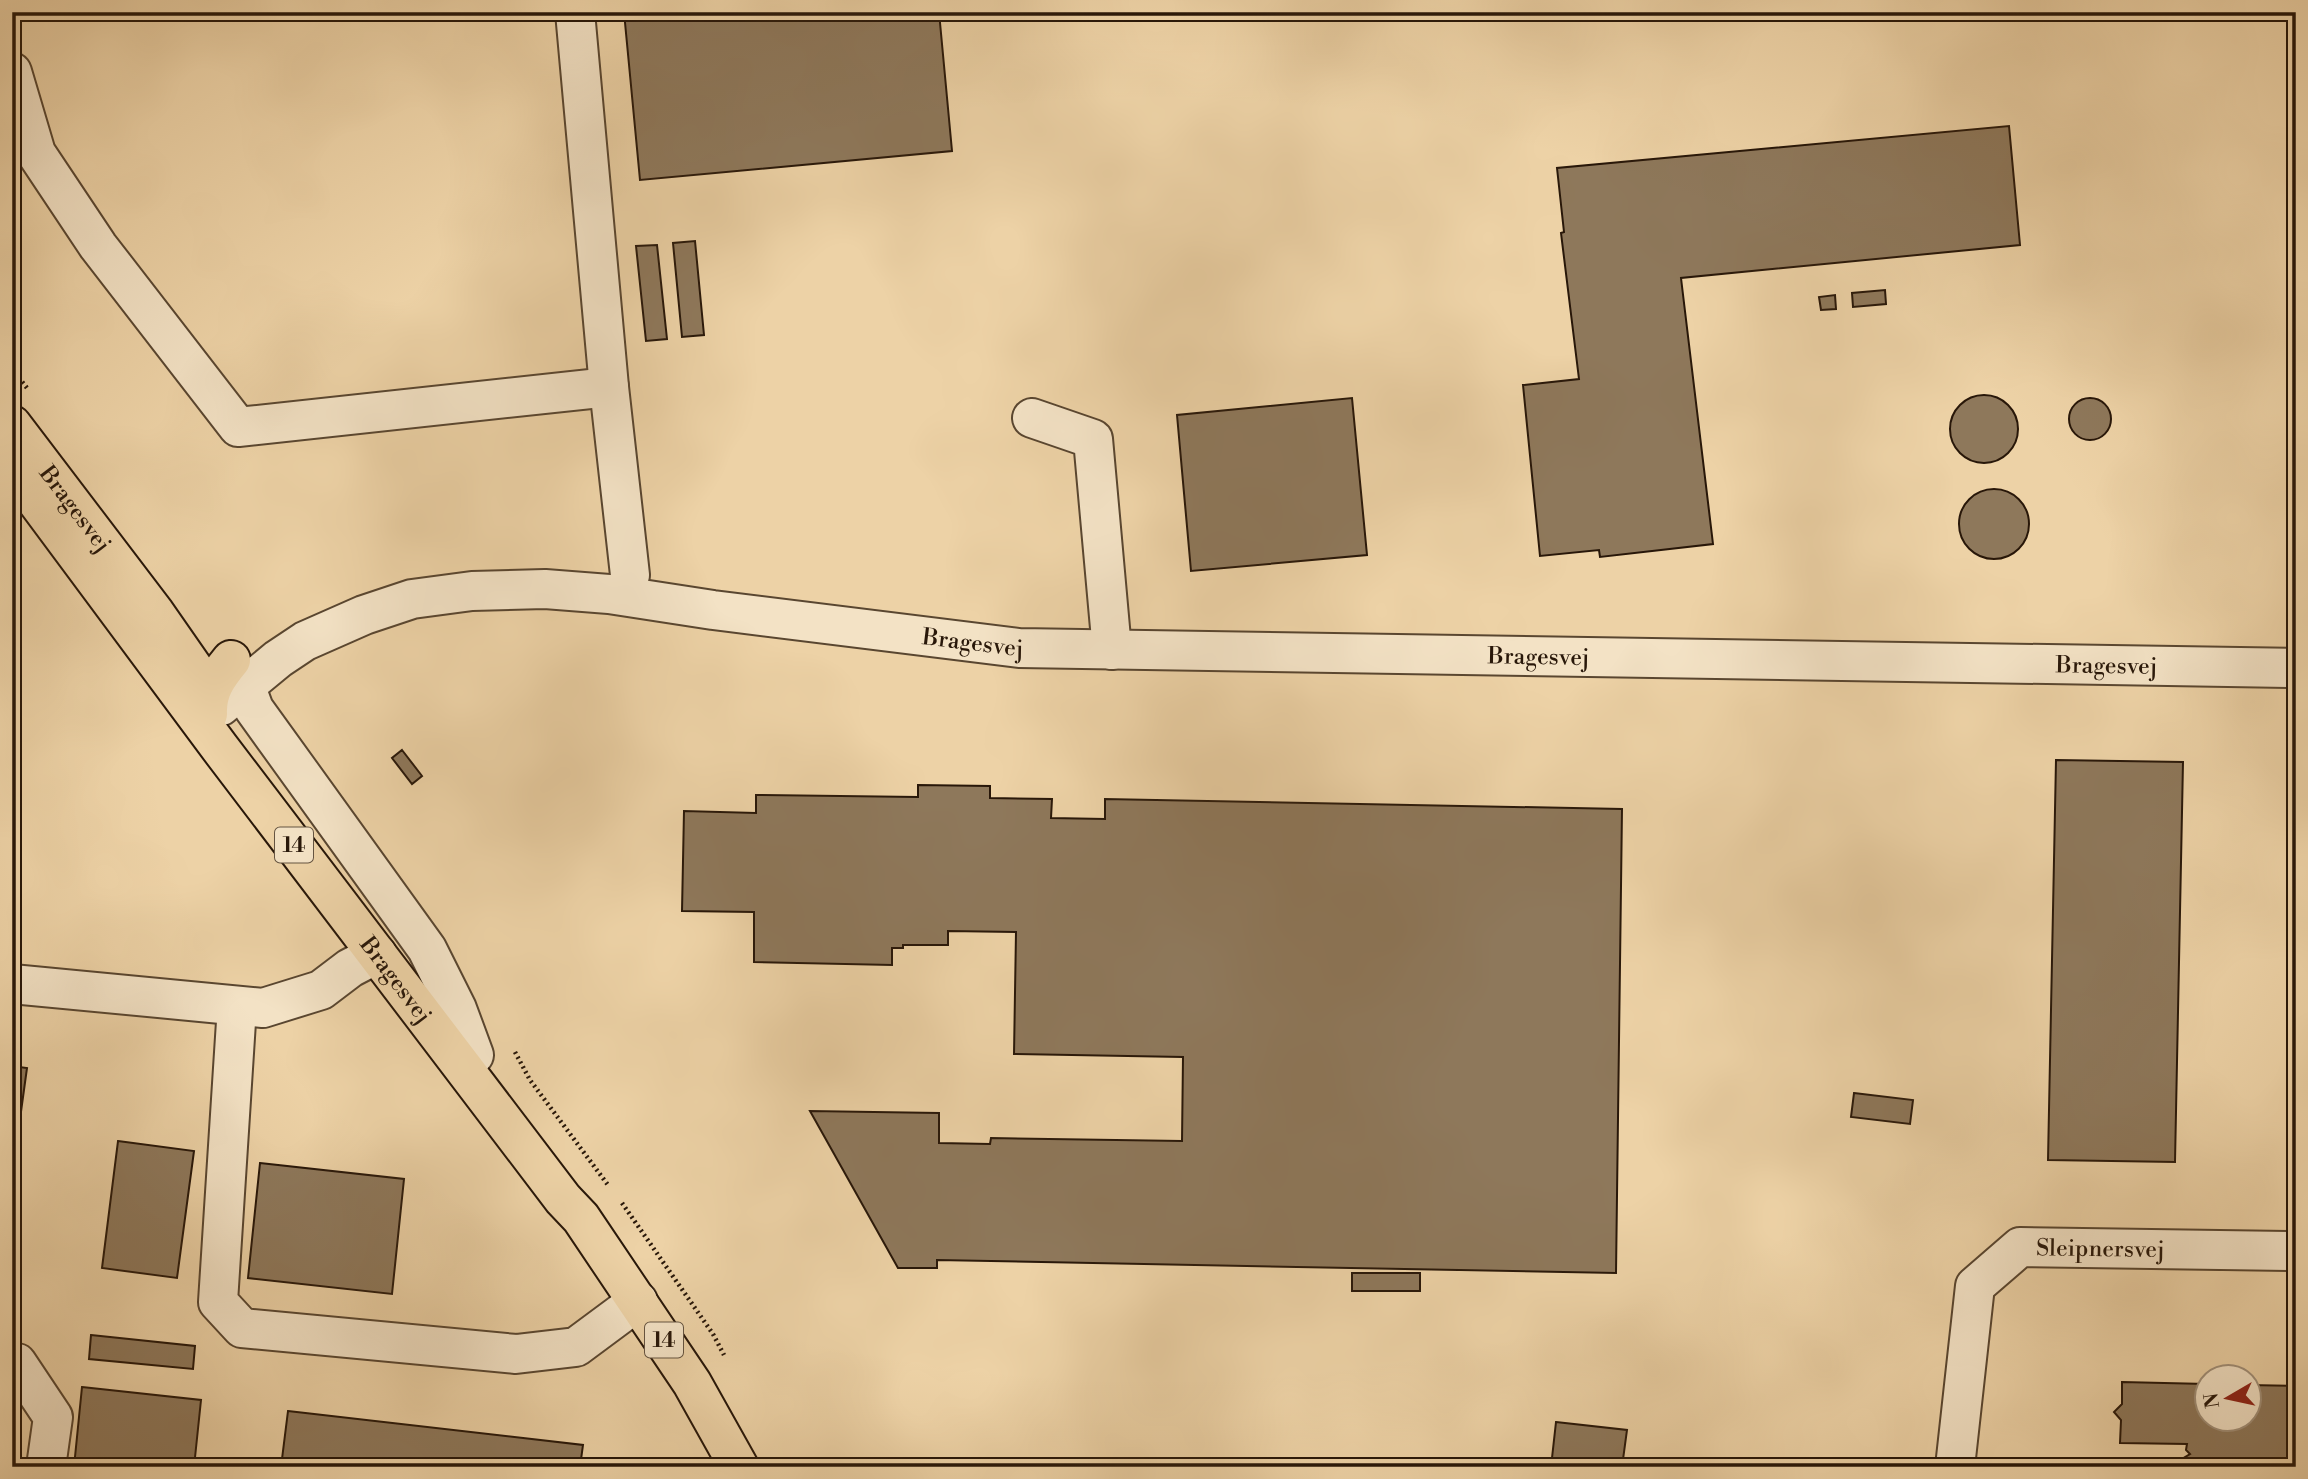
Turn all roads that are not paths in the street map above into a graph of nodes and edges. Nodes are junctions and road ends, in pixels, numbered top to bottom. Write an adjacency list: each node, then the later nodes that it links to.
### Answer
1 (575, 12): 3 (street)
2 (12, 72): 3 (street)
3 (609, 387): 8 (street)
4 (1032, 418): 10 (street)
5 (12, 425): 12 (main road, Bragesvej)
6 (12, 455): 12 (street, Bragesvej)
7 (12, 468): 12 (main road, Bragesvej / 14)
8 (630, 575): 9 (street, Bragesvej); 12 (street, Bragesvej)
9 (783, 618): 10 (street, Bragesvej); 12 (street, Bragesvej)
10 (1112, 650): 11 (street, Bragesvej)
11 (2296, 668)
12 (222, 698): 13 (main road, Bragesvej / 14); 16 (main road, Bragesvej)
13 (377, 954): 15 (street); 16 (main road, Bragesvej / 14)
14 (12, 984): 15 (street)
15 (237, 1006): 18 (street)
16 (581, 1218): 18 (main road, Bragesvej / 14)
17 (2296, 1251): 22 (street, Sleipnersvej)
18 (638, 1301): 21 (main road, Bragesvej / 14)
19 (12, 1362): 20 (street)
20 (46, 1467)
21 (739, 1467)
22 (1955, 1467)

